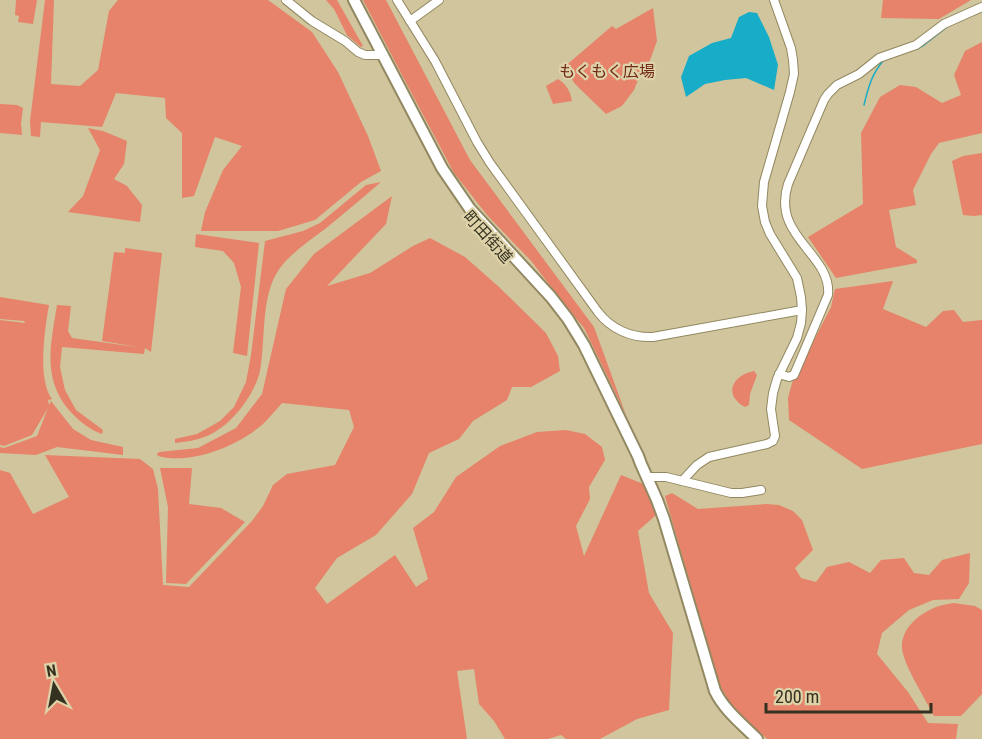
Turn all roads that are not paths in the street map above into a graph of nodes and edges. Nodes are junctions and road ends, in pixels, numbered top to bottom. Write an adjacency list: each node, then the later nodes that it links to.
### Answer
1 (286, 0): 9 (street)
2 (347, 0): 9 (main road, 町田街道)
3 (354, 0): 9 (main road, 町田街道)
4 (397, 0): 8 (street)
5 (439, 0): 8 (street)
6 (774, 0): 10 (street)
7 (982, 7): 11 (street)
8 (410, 21): 10 (street)
9 (379, 55): 12 (main road, 町田街道)
10 (802, 310): 11 (street)
11 (779, 374): 13 (street)
12 (647, 477): 13 (street); 15 (main road, 町田街道)
13 (682, 481): 14 (street)
14 (761, 490)
15 (757, 739)

